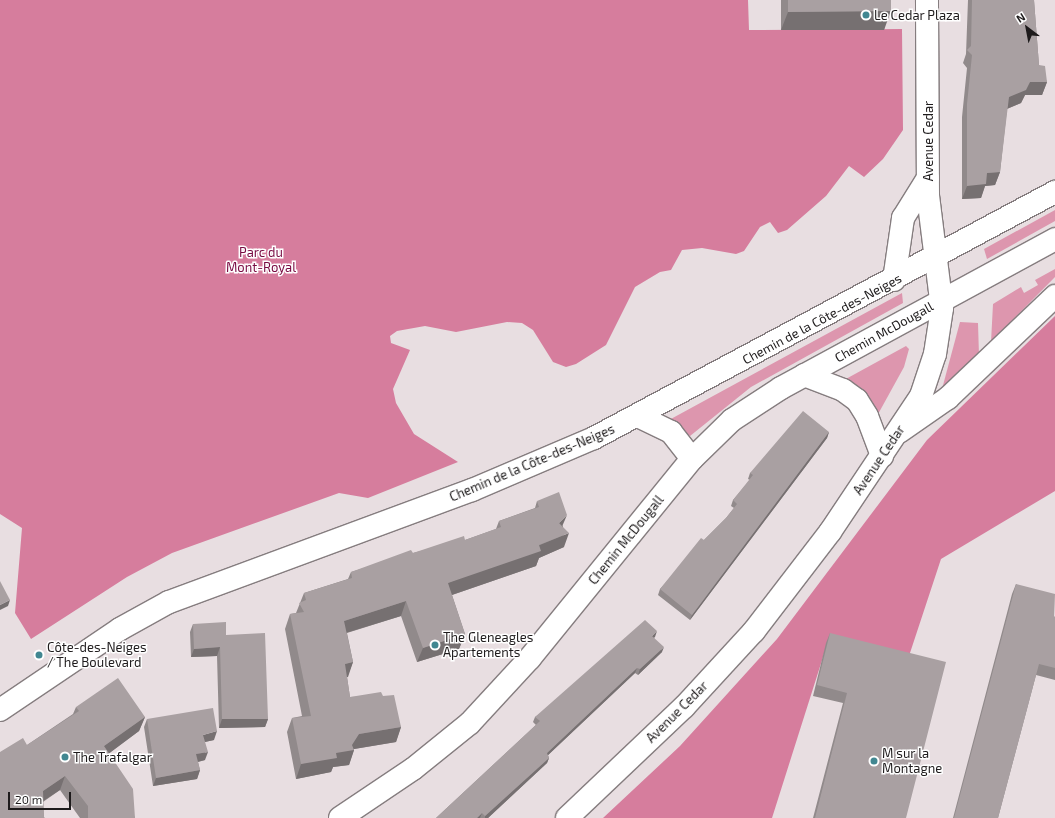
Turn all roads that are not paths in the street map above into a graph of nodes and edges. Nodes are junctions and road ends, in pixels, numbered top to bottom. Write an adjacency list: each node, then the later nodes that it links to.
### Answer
1 (927, 0): 2 (main road, Avenue Cedar)
2 (928, 178): 5 (main road, Avenue Cedar); 6 (main road)
3 (1055, 192): 5 (main road, Chemin de la Côte-des-Neiges)
4 (1055, 239): 8 (main road, Chemin McDougall)
5 (934, 258): 6 (main road, Chemin de la Côte-des-Neiges); 8 (main road, Avenue Cedar)
6 (894, 280): 10 (main road, Chemin de la Côte-des-Neiges)
7 (1055, 296): 11 (main road)
8 (942, 300): 9 (main road, Chemin McDougall); 11 (main road, Avenue Cedar)
9 (804, 375): 12 (main road); 13 (main road, Chemin McDougall)
10 (638, 416): 13 (main road); 14 (main road, Chemin de la Côte-des-Neiges)
11 (899, 432): 12 (main road, Avenue Cedar)
12 (882, 456): 16 (main road, Avenue Cedar)
13 (692, 459): 15 (main road, Chemin McDougall)
14 (0, 710)
15 (340, 818)
16 (567, 818)

